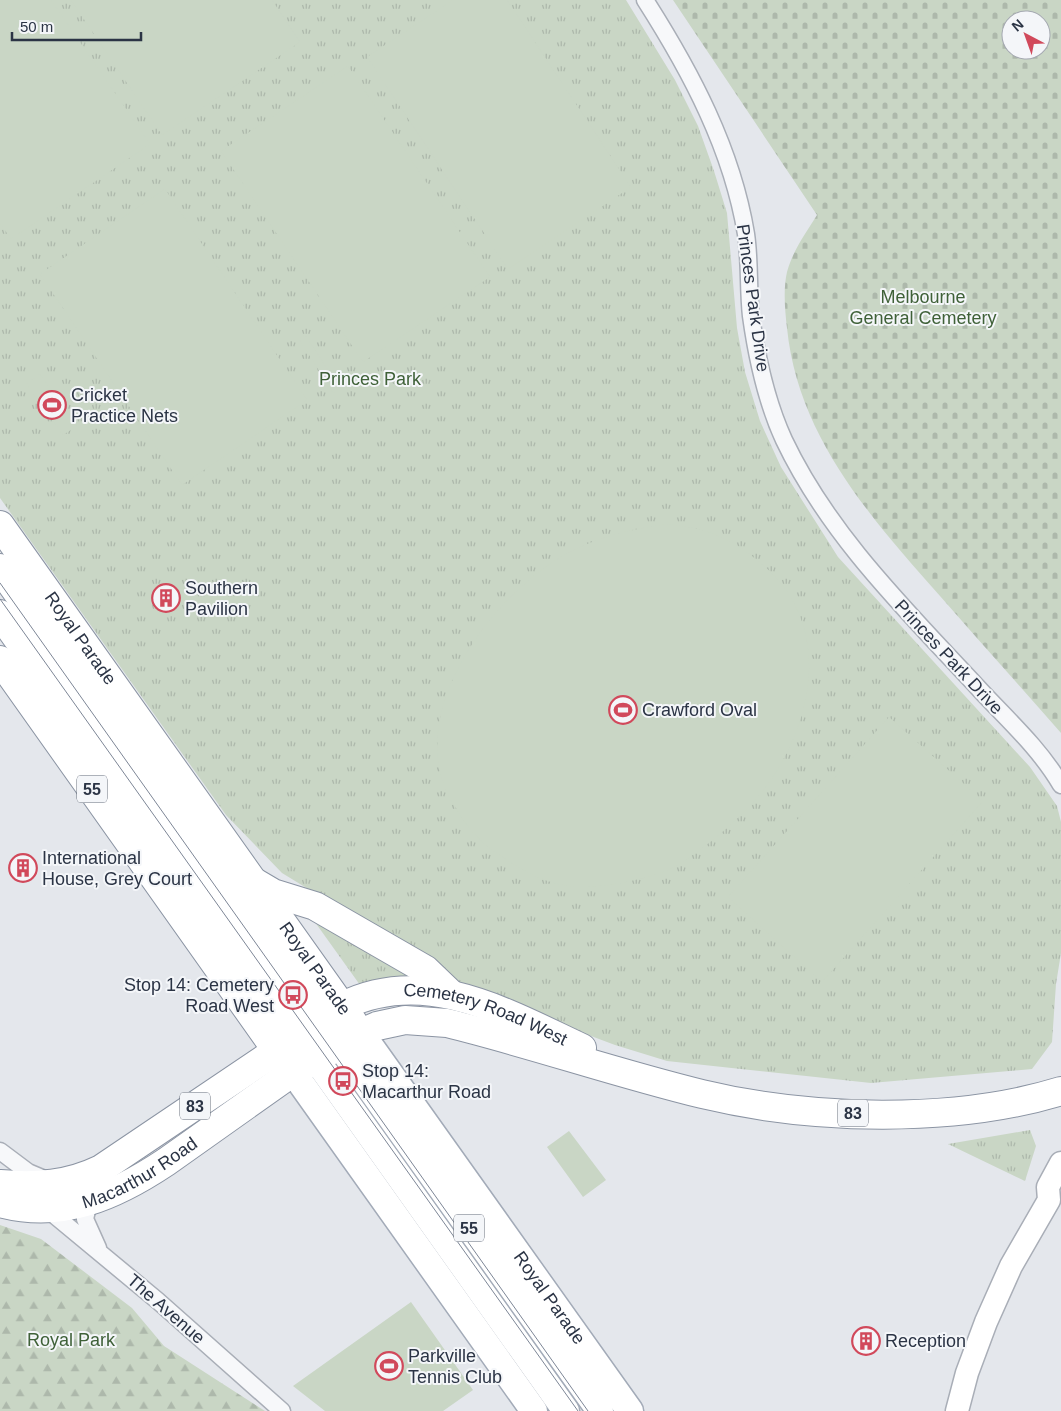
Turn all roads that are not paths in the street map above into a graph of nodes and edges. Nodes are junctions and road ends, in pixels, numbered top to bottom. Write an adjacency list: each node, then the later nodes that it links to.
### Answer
1 (645, 0): 7 (street, Princes Park Drive)
2 (2, 533): 6 (highway, Royal Parade / 55)
3 (0, 568): 6 (highway, Royal Parade / 55)
4 (0, 614): 8 (highway, 55)
5 (0, 660): 8 (highway, 55)
6 (96, 681): 9 (highway, Royal Parade / 55); 11 (highway, Royal Parade / 55)
7 (1061, 785)
8 (154, 855): 12 (highway, 55); 14 (highway, 55)
9 (254, 882): 10 (highway); 11 (highway, Royal Parade / 55)
10 (450, 993): 11 (highway, Cemetery Road West / 83); 16 (highway, Cemetery Road West / 83)
11 (332, 1013): 12 (highway, Macarthur Road / 83); 13 (highway, Royal Parade / 55)
12 (299, 1035): 14 (highway, Macarthur Road / 83); 15 (highway, 55)
13 (350, 1039): 15 (highway, Macarthur Road / 83); 16 (highway, Cemetery Road West / 83); 31 (main road, Royal Parade / 55); 32 (main road, Royal Parade / 55)
14 (277, 1050): 15 (highway, 55); 19 (highway, Macarthur Road / 83)
15 (304, 1065): 24 (highway, Macarthur Road / 83); 26 (main road, 55)
16 (646, 1078): 17 (highway, Cemetery Road West / 83)
17 (1061, 1091)
18 (0, 1151): 21 (street)
19 (112, 1163): 21 (highway, Macarthur Road / 83); 24 (highway)
20 (1061, 1163): 23 (main road)
21 (59, 1184): 22 (highway, Macarthur Road / 83)
22 (5, 1186): 25 (highway)
23 (1055, 1198): 33 (main road)
24 (89, 1202): 25 (highway, Macarthur Road / 83); 27 (street)
25 (47, 1209): 27 (street, The Avenue)
26 (420, 1229): 29 (main road, 55); 30 (main road, 55)
27 (103, 1256): 28 (street, The Avenue)
28 (282, 1411)
29 (534, 1411)
30 (566, 1411)
31 (600, 1411)
32 (630, 1411)
33 (957, 1411)

